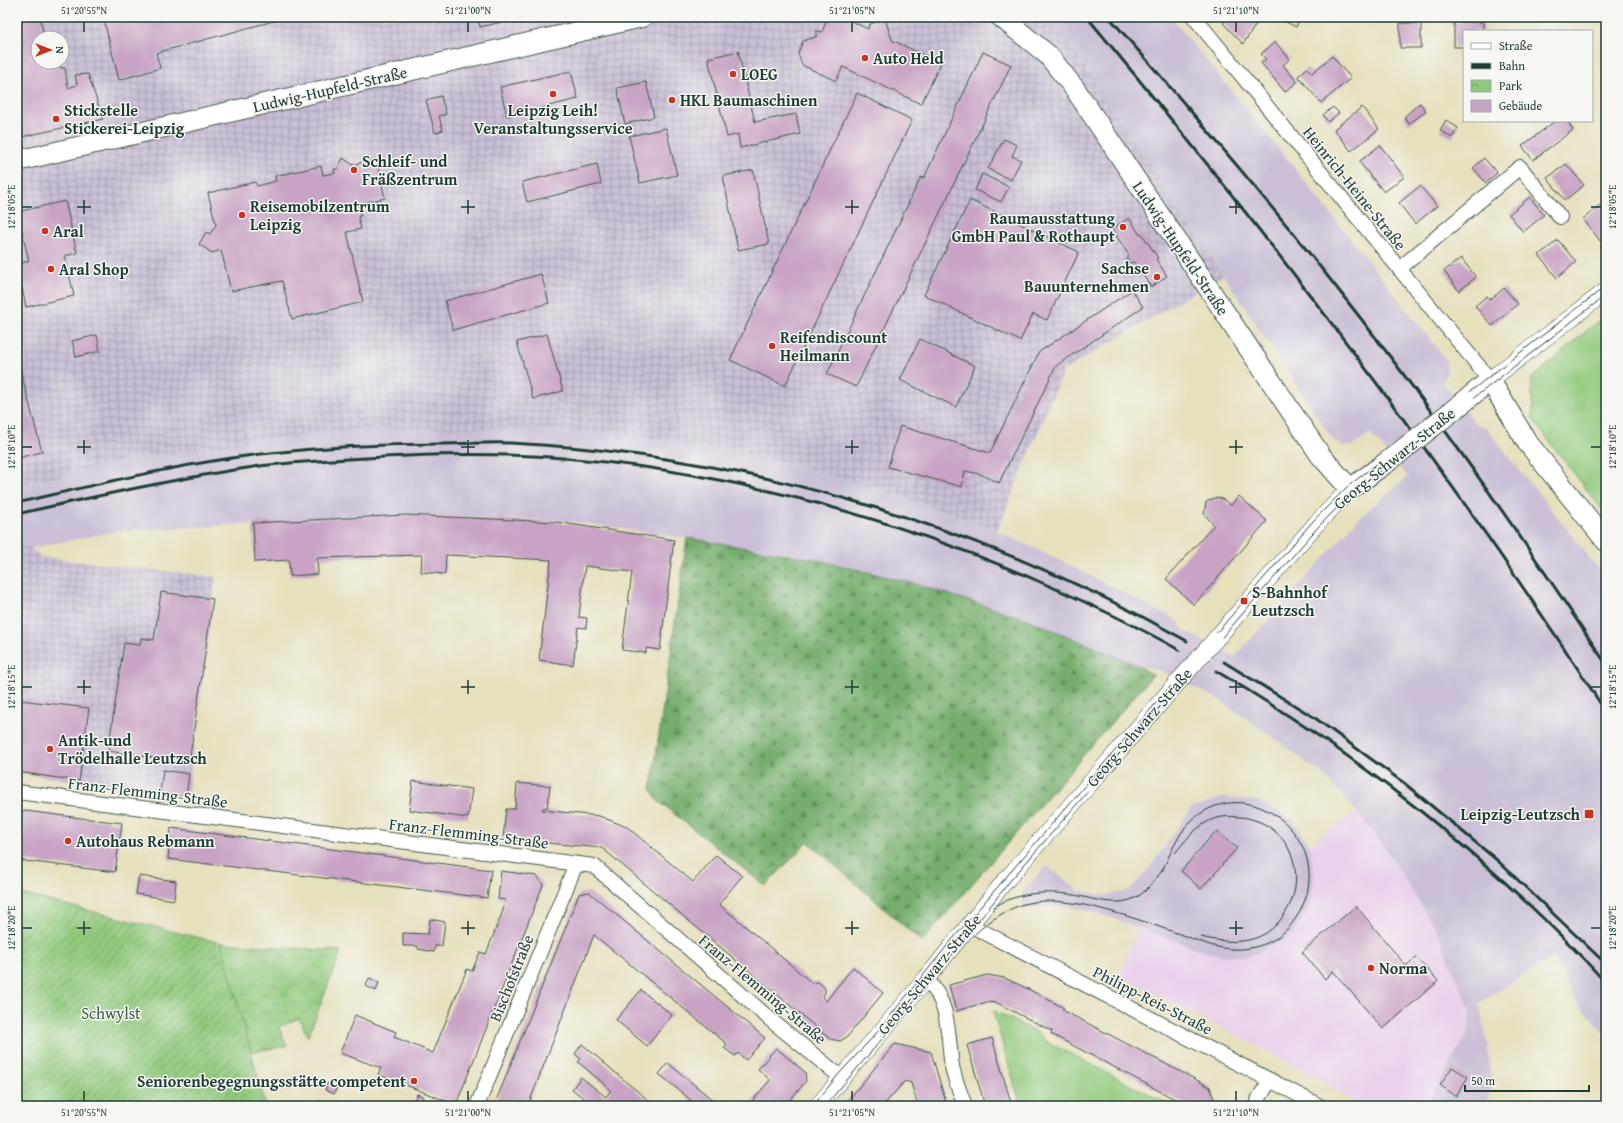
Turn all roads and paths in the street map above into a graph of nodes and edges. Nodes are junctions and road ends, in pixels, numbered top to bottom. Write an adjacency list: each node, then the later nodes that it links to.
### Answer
1 (642, 17): 4 (main road, Ludwig-Hupfeld-Straße)
2 (1001, 17): 9 (main road, Ludwig-Hupfeld-Straße)
3 (1194, 17): 6 (street, Heinrich-Heine-Straße)
4 (17, 162)
5 (1560, 217): 6 (street)
6 (1400, 269): 8 (street, Heinrich-Heine-Straße)
7 (1606, 291): 8 (street)
8 (1490, 380): 9 (main road, Georg-Schwarz-Straße, bridge); 10 (main road)
9 (1350, 489): 13 (street, Georg-Schwarz-Straße, bridge)
10 (1606, 541)
11 (17, 792): 12 (street, Franz-Flemming-Straße)
12 (576, 864): 15 (street, Franz-Flemming-Straße); 17 (street, Bischofstraße)
13 (970, 924): 14 (street, Georg-Schwarz-Straße); 16 (street, Philipp-Reis-Straße)
14 (926, 979): 15 (street, Georg-Schwarz-Straße); 19 (street)
15 (842, 1078): 18 (street, Georg-Schwarz-Straße)
16 (1270, 1080): 20 (street); 21 (street, Philipp-Reis-Straße)
17 (477, 1106)
18 (818, 1106)
19 (965, 1106)
20 (1257, 1106)
21 (1320, 1106)

